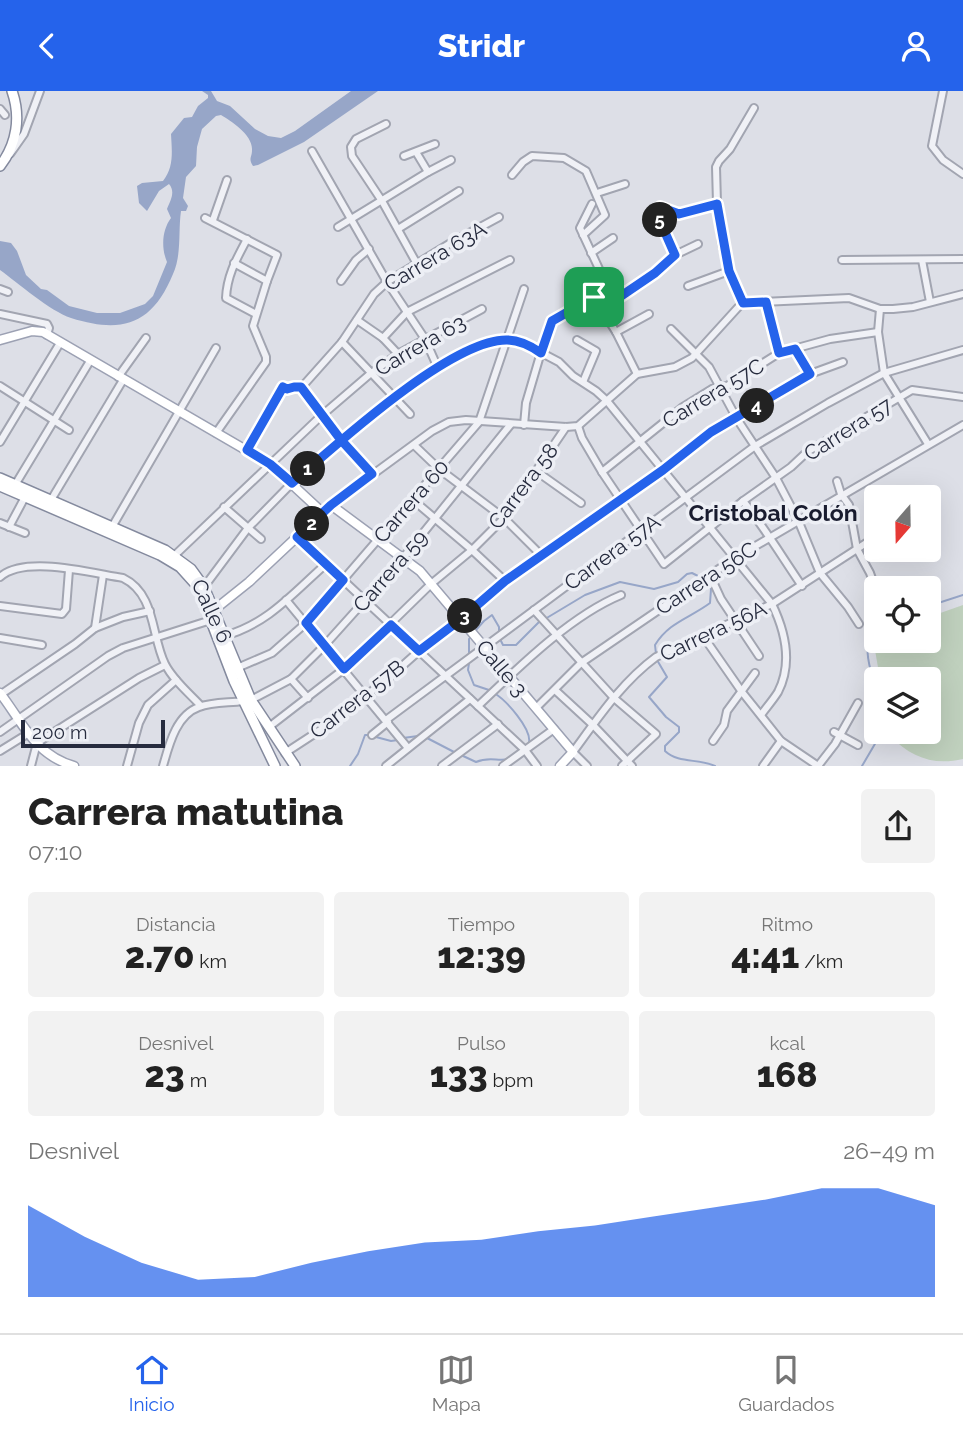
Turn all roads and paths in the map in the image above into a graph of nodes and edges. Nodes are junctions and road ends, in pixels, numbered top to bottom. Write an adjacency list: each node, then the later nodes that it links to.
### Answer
1 (12, 91): 11 (highway)
2 (943, 91): 14 (street)
3 (38, 93): 11 (street)
4 (754, 108): 21 (street)
5 (386, 124): 19 (street)
6 (435, 144): 8 (street)
7 (312, 151): 25 (street)
8 (416, 152): 9 (street); 12 (street)
9 (404, 156)
10 (451, 160): 12 (street)
11 (0, 166)
12 (428, 172): 19 (street)
13 (512, 174): 18 (street)
14 (963, 174)
15 (227, 180): 24 (street)
16 (625, 184): 18 (street)
17 (459, 191): 27 (street)
18 (597, 193): 28 (street)
19 (383, 201): 25 (street); 27 (street)
20 (592, 204): 28 (street)
21 (717, 204): 34 (street); 41 (street)
22 (499, 217): 40 (street, Carrera 63A)
23 (205, 218): 24 (street)
24 (213, 220): 30 (street)
25 (351, 220): 26 (street); 32 (street)
26 (338, 227)
27 (398, 229): 40 (street)
28 (582, 231): 33 (street)
29 (612, 238): 33 (street)
30 (247, 239): 39 (street); 43 (street)
31 (698, 244): 34 (street)
32 (369, 249): 44 (street); 45 (street)
33 (591, 253): 46 (street)
34 (675, 255): 57 (street)
35 (963, 259): 38 (street)
36 (510, 260): 59 (street)
37 (842, 260): 38 (street)
38 (922, 260): 54 (street)
39 (234, 264): 43 (street); 61 (street)
40 (417, 264): 45 (street, Carrera 63A)
41 (729, 271): 47 (street); 55 (street)
42 (615, 278): 46 (street)
43 (267, 281): 61 (street)
44 (341, 281)
45 (387, 282): 59 (street); 63 (street, Carrera 63A)
46 (607, 286): 52 (street)
47 (688, 286)
48 (0, 289): 50 (street)
49 (524, 289): 71 (street, Carrera 60)
50 (8, 292)
51 (963, 294): 54 (street)
52 (594, 297): 57 (street); 79 (street)
53 (766, 302): 55 (street); 58 (street); 80 (street)
54 (930, 302): 58 (street)
55 (743, 303): 82 (street)
56 (482, 309): 70 (street, Carrera 63)
57 (602, 309): 65 (street)
58 (880, 309): 66 (street)
59 (407, 312): 69 (street); 70 (street)
60 (0, 314): 67 (street)
61 (256, 314): 112 (street)
62 (649, 314): 65 (street)
63 (357, 320): 69 (street); 74 (street, Carrera 63A)
64 (671, 329): 82 (street)
65 (616, 332): 88 (street)
66 (878, 332): 77 (street, Carrera 57C); 86 (street)
67 (47, 335): 72 (main road); 75 (main road)
68 (146, 338): 90 (street)
69 (383, 338): 81 (street)
70 (425, 339): 81 (street, Carrera 63); 85 (street)
71 (507, 339): 79 (street); 85 (street); 105 (street, Carrera 60)
72 (0, 340)
73 (577, 340): 91 (street)
74 (342, 342): 87 (street); 93 (street, Carrera 63A)
75 (60, 343): 83 (main road); 99 (street)
76 (216, 348): 100 (street)
77 (795, 349): 80 (street, Carrera 57C); 89 (street)
78 (963, 351): 86 (street, Carrera 57A)
79 (541, 353): 91 (street); 107 (street)
80 (779, 353): 94 (street, Carrera 57C)
81 (398, 354): 87 (street, Carrera 63)
82 (696, 354): 88 (street); 94 (street)
83 (90, 361): 90 (main road); 104 (street)
84 (843, 362): 89 (street, Carrera 57B)
85 (438, 366): 97 (street)
86 (884, 373): 95 (street); 118 (street, Carrera 57A)
87 (370, 374): 97 (street); 102 (street, Carrera 63)
88 (637, 374): 98 (street, Carrera 58)
89 (810, 374): 103 (street, Carrera 57B)
90 (120, 379): 100 (main road); 138 (street)
91 (583, 382): 98 (street)
92 (0, 386): 99 (street)
93 (301, 387): 102 (street); 119 (street, Carrera 63A)
94 (720, 387): 103 (street); 115 (street, Carrera 57C)
95 (899, 397): 96 (street); 116 (street); 127 (street, Carrera 57)
96 (963, 397)
97 (394, 399): 101 (street); 113 (street)
98 (607, 401): 109 (street, Carrera 58); 115 (street)
99 (25, 402): 104 (street); 114 (street)
100 (179, 412): 112 (main road); 149 (street)
101 (410, 414)
102 (321, 416): 113 (street); 120 (street, Carrera 63)
103 (737, 419): 118 (street); 122 (street, Carrera 57B)
104 (54, 420): 111 (street); 130 (street)
105 (479, 422): 106 (street); 117 (street); 121 (street, Carrera 60)
106 (511, 424): 107 (street); 131 (street, Carrera 59)
107 (524, 425): 110 (street)
108 (963, 425): 116 (street, Carrera 56C)
109 (578, 426): 110 (street, Carrera 58); 124 (street)
110 (566, 427): 123 (street, Carrera 58)
111 (69, 430)
112 (216, 433): 119 (main road)
113 (341, 440): 125 (street); 129 (street)
114 (0, 442)
115 (640, 442): 122 (street); 124 (street, Carrera 57C)
116 (928, 444): 133 (street, Carrera 56C)
117 (414, 445): 121 (street); 125 (street)
118 (755, 446): 127 (street); 135 (street, Carrera 57A)
119 (247, 450): 120 (main road)
120 (270, 464): 129 (main road); 142 (street, Carrera 63)
121 (439, 469): 131 (street); 136 (street, Carrera 60)
122 (663, 470): 135 (street); 137 (street, Carrera 57B)
123 (536, 471): 140 (street); 145 (street, Carrera 58)
124 (602, 472): 137 (street)
125 (372, 474): 141 (street)
126 (0, 478): 130 (highway, Calle 6)
127 (776, 478): 139 (street, Carrera 57); 146 (street)
128 (837, 481): 133 (street)
129 (292, 483): 143 (main road); 150 (street)
130 (15, 485): 138 (highway, Calle 6)
131 (462, 486): 144 (street, Carrera 59); 145 (street)
132 (0, 487): 134 (highway, Calle 6)
133 (841, 495): 146 (street, Carrera 56C); 159 (street)
134 (25, 497): 148 (street); 184 (highway, Calle 6)
135 (686, 498): 151 (street, Carrera 57A); 152 (street)
136 (412, 499): 144 (street); 157 (street, Carrera 60)
137 (621, 499): 151 (street); 162 (street, Carrera 57B)
138 (51, 500): 149 (highway, Calle 6)
139 (743, 501): 152 (street, Carrera 57); 154 (street)
140 (581, 503)
141 (331, 505): 143 (main road); 157 (main road, Calle 3)
142 (224, 507): 150 (street); 161 (street, Carrera 63)
143 (323, 513): 155 (main road)
144 (436, 518): 160 (street); 163 (street, Carrera 59)
145 (504, 518): 160 (street, Carrera 58); 162 (street)
146 (798, 520): 154 (street, Carrera 56C); 167 (street)
147 (0, 523): 148 (street)
148 (9, 527): 153 (street)
149 (112, 527): 161 (highway, Calle 6)
150 (248, 528): 156 (street); 176 (street)
151 (641, 529): 152 (street, Carrera 57); 182 (street, Carrera 57A)
152 (711, 529): 164 (street)
153 (24, 533)
154 (771, 536): 164 (street, Carrera 56C); 175 (street)
155 (297, 537): 165 (street); 184 (main road)
156 (261, 539)
157 (377, 540): 163 (main road, Calle 3); 172 (street, Carrera 60)
158 (864, 545): 159 (street, Carrera 56A)
159 (857, 549): 167 (street, Carrera 56A); 170 (street)
160 (472, 550): 173 (street); 174 (street, Carrera 58)
161 (174, 555): 176 (highway, Calle 6)
162 (542, 556): 173 (street, Carrera 57B)
163 (403, 558): 174 (main road, Calle 3); 179 (street, Carrera 59)
164 (735, 558): 169 (street, Carrera 56C); 180 (street)
165 (326, 564): 172 (street); 178 (street)
166 (69, 570): 168 (street); 171 (street); 181 (street)
167 (820, 573): 175 (street, Carrera 56A); 188 (street)
168 (103, 575): 183 (street); 190 (street)
169 (710, 575): 186 (street); 201 (street, Carrera 56C)
170 (871, 576)
171 (0, 577)
172 (343, 580): 179 (street); 187 (street, Carrera 60)
173 (505, 581): 185 (street, Carrera 57B)
174 (431, 584): 185 (main road, Calle 3); 189 (street, Carrera 58)
175 (802, 586): 180 (street, Carrera 56A)
176 (204, 587): 184 (highway, Calle 6)
177 (621, 595): 192 (street)
178 (286, 600): 187 (street); 191 (street)
179 (365, 601): 189 (street); 197 (street, Carrera 59)
180 (772, 604): 186 (street, Carrera 56A); 222 (street)
181 (0, 606)
182 (534, 610): 192 (street); 198 (street, Carrera 57A)
183 (150, 611): 190 (street); 195 (street)
184 (213, 615): 191 (highway, Calle 6); 195 (street); 217 (highway, Calle 6)
185 (461, 619): 198 (main road, Calle 3); 199 (street, Carrera 57B)
186 (735, 619): 193 (street, Carrera 56A); 200 (street)
187 (306, 623): 197 (street); 203 (street, Carrera 60)
188 (859, 624)
189 (391, 625): 199 (street); 204 (street, Carrera 58)
190 (96, 628): 212 (street)
191 (225, 635): 203 (highway, Calle 6)
192 (556, 636): 201 (street); 207 (street)
193 (703, 636): 211 (street); 215 (street, Carrera 56A)
194 (0, 638): 196 (street)
195 (156, 639): 202 (street); 223 (street)
196 (43, 645)
197 (324, 646): 204 (street); 208 (street, Carrera 59)
198 (484, 647): 206 (street, Carrera 57A); 207 (main road, Calle 3)
199 (419, 651): 206 (street); 213 (street, Carrera 57B)
200 (759, 656)
201 (581, 663): 210 (street, Carrera 56C); 215 (street)
202 (165, 665): 209 (street); 235 (street)
203 (237, 668): 217 (highway, Calle 6)
204 (344, 669): 213 (street); 214 (street, Carrera 58)
205 (755, 673): 211 (street)
206 (445, 675): 216 (street); 224 (street, Carrera 57A)
207 (509, 676): 220 (street); 221 (main road, Calle 3)
208 (291, 679): 214 (street); 217 (street, Carrera 59)
209 (176, 680): 219 (street); 248 (street)
210 (555, 690): 221 (street, Carrera 56C); 226 (street)
211 (741, 692): 222 (street); 233 (street)
212 (0, 694): 223 (main road)
213 (364, 696): 224 (street); 241 (street, Carrera 57B)
214 (308, 698): 227 (street, Carrera 58)
215 (614, 698): 226 (street, Carrera 56A); 242 (street)
216 (470, 699): 220 (street); 237 (street)
217 (247, 700): 219 (street); 227 (highway, Calle 6); 250 (highway, Calle 6)
218 (858, 703): 231 (street)
219 (201, 706): 249 (street)
220 (478, 706): 225 (street)
221 (536, 708): 228 (main road, Calle 3)
222 (761, 715): 234 (street)
223 (19, 720): 229 (street); 230 (main road)
224 (387, 721): 232 (street, Carrera 57A); 237 (street)
225 (498, 724): 238 (street); 244 (street)
226 (593, 725): 239 (street, Carrera 56A); 242 (street)
227 (269, 727): 241 (highway, Calle 6)
228 (554, 729): 238 (street); 239 (main road, Calle 3)
229 (0, 732)
230 (29, 733): 235 (main road); 240 (street)
231 (837, 734): 236 (street); 257 (street)
232 (372, 735)
233 (713, 741)
234 (781, 741): 246 (street); 257 (street)
235 (37, 743): 243 (main road); 247 (street)
236 (858, 745)
237 (408, 748): 252 (street)
238 (525, 750): 253 (street); 254 (street)
239 (573, 752): 245 (main road); 255 (street)
240 (0, 753)
241 (285, 753): 251 (highway, Calle 6)
242 (630, 763): 256 (street)
243 (68, 765)
244 (445, 765)
245 (564, 765)
246 (765, 765)
247 (31, 766)
248 (127, 766)
249 (163, 766)
250 (275, 766)
251 (295, 766)
252 (386, 766)
253 (503, 766)
254 (537, 766)
255 (587, 766)
256 (622, 766)
257 (818, 766)

